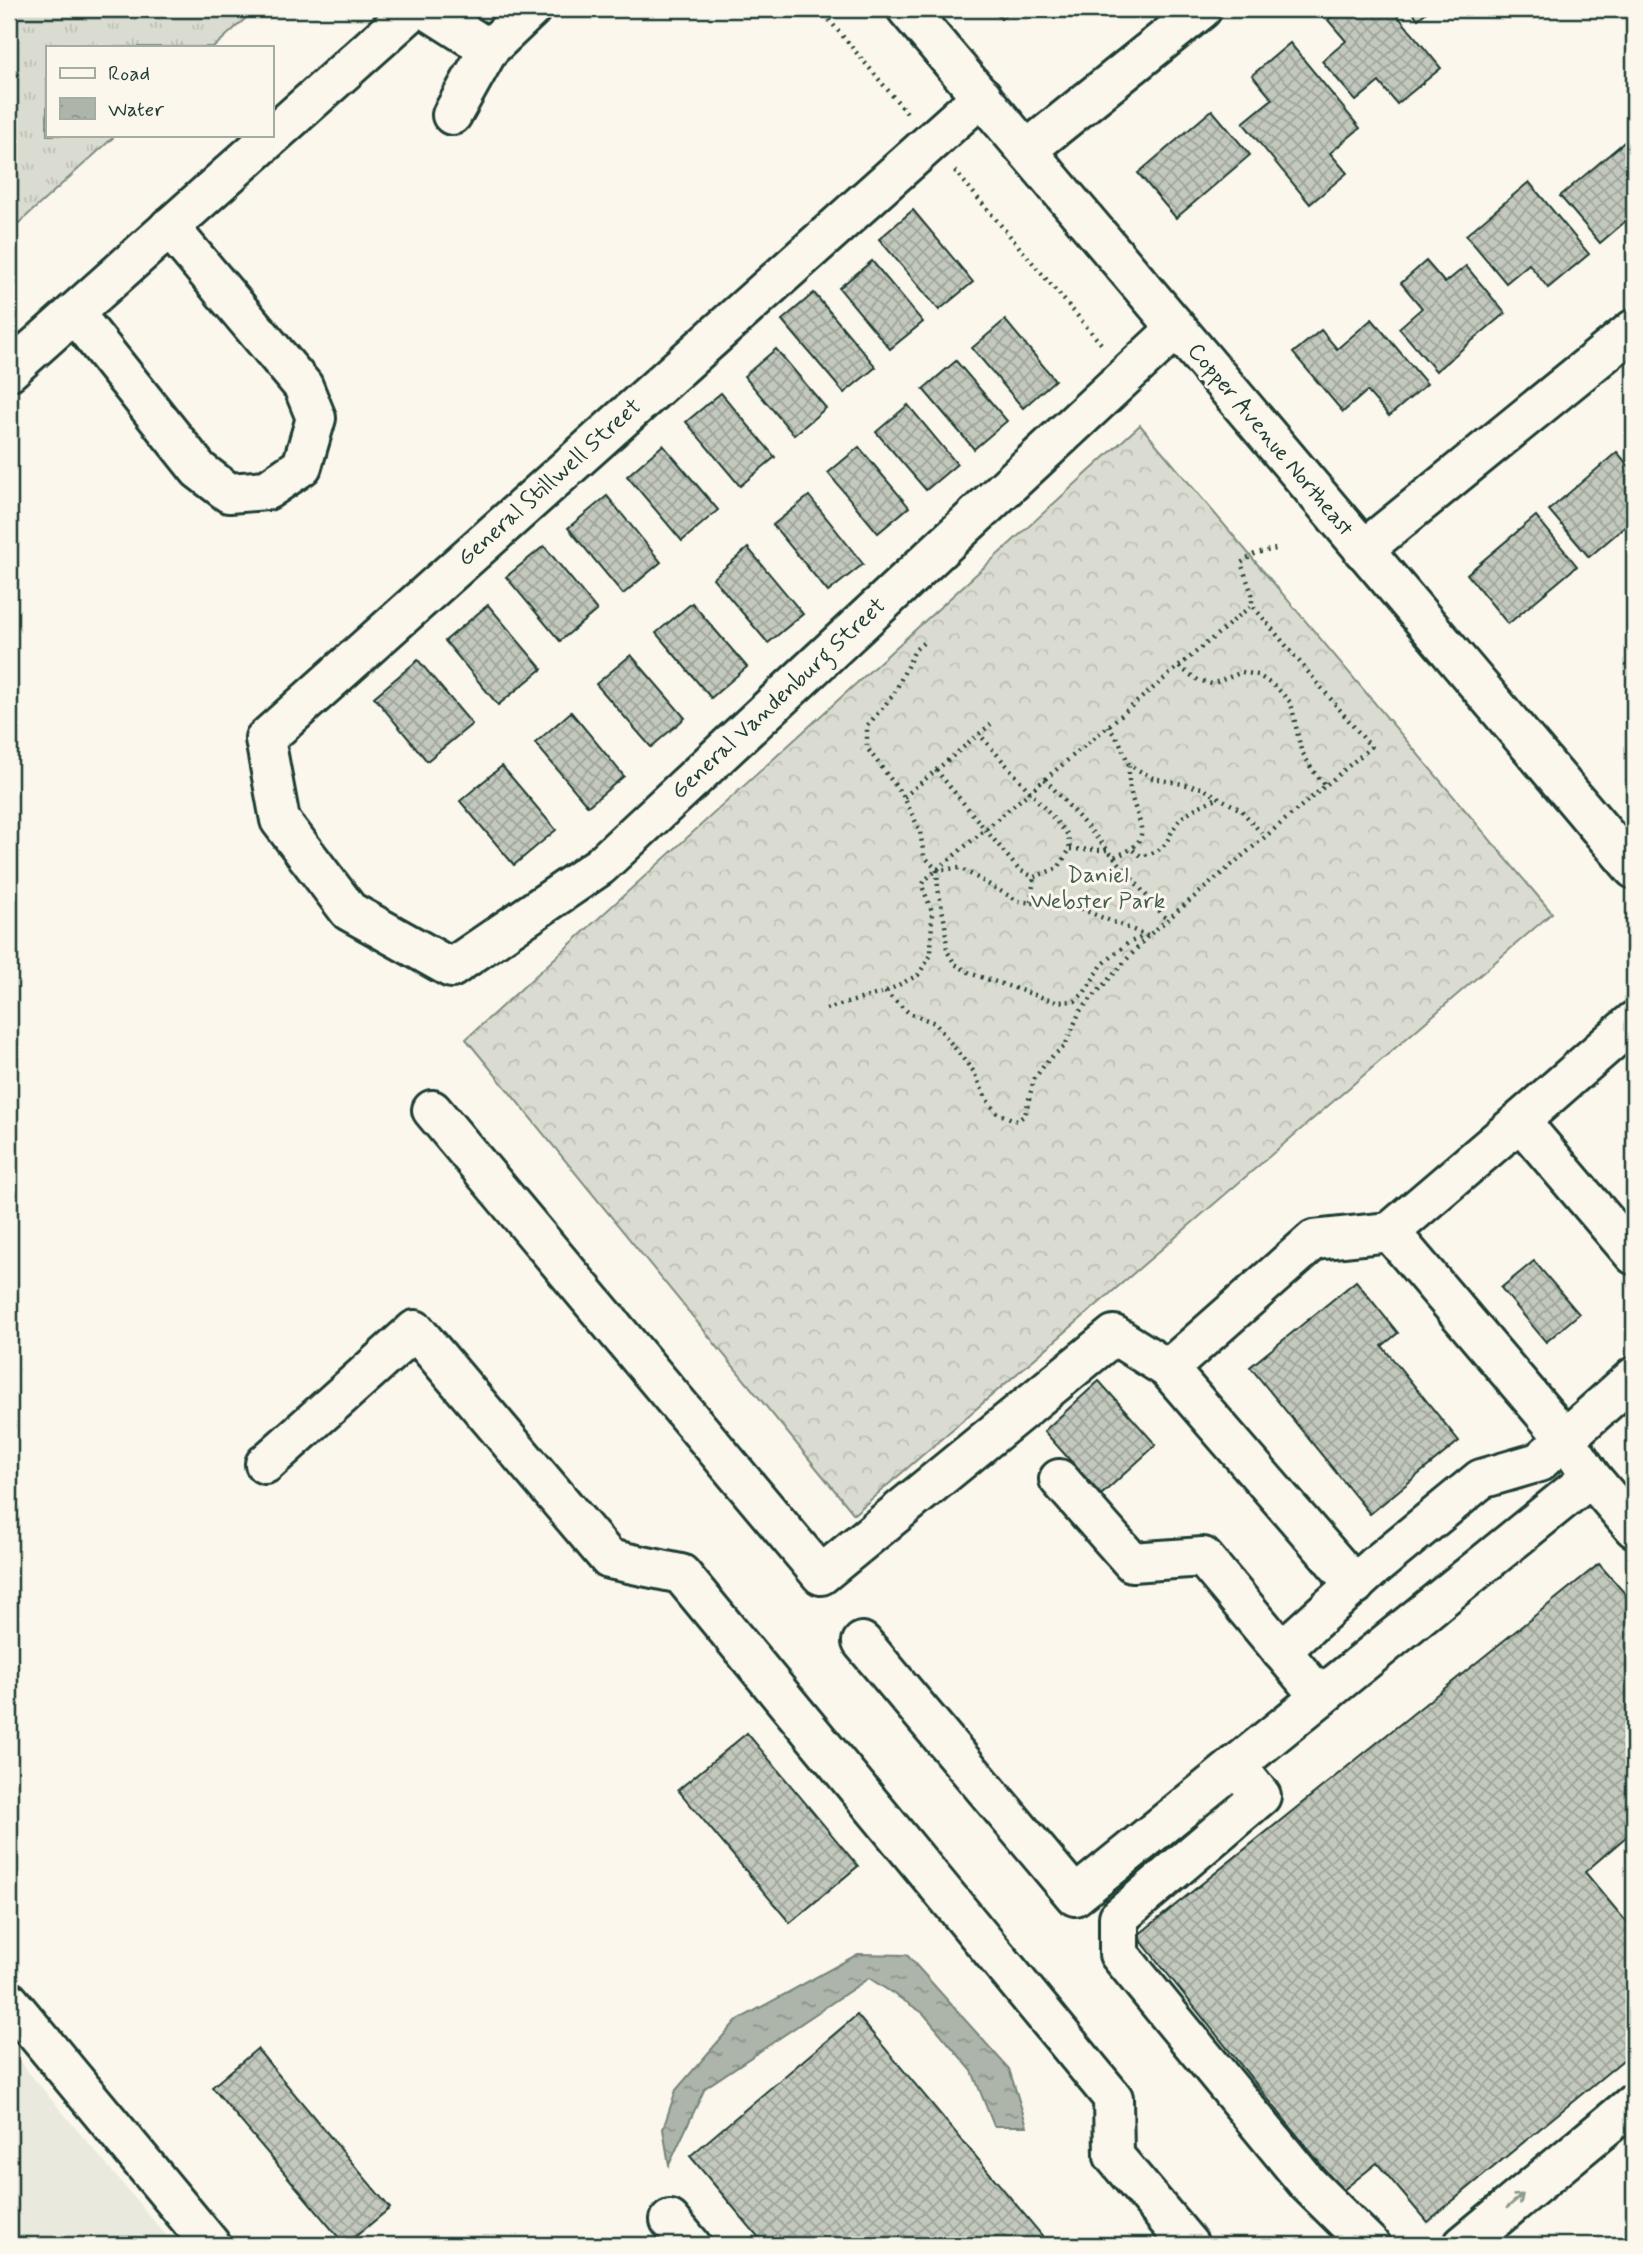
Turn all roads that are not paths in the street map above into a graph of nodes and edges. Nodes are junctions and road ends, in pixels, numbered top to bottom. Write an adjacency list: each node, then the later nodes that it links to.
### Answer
1 (414, 9): 9 (street)
2 (426, 9): 6 (street)
3 (531, 9): 6 (street)
4 (908, 9): 7 (street, Copper Avenue Northeast)
5 (1202, 9): 11 (street)
6 (489, 49): 8 (street)
7 (982, 96): 11 (street, Copper Avenue Northeast); 19 (street, General Stillwell Street)
8 (452, 115)
9 (273, 134)
10 (271, 136): 12 (street)
11 (1027, 150): 14 (street, Copper Avenue Northeast)
12 (169, 227): 13 (street); 13 (street)
13 (74, 313): 16 (street)
14 (1177, 329): 17 (street, Copper Avenue Northeast); 19 (street, General Vandenburg Street)
15 (1634, 329): 17 (street)
16 (9, 371)
17 (1363, 550): 18 (street, Copper Avenue Northeast)
18 (1634, 869)
19 (349, 911)
20 (1634, 1021): 22 (street)
21 (432, 1110): 25 (street)
22 (1520, 1121): 23 (street); 24 (street)
23 (1390, 1232): 25 (street); 27 (street)
24 (1634, 1255)
25 (1168, 1369): 32 (street)
26 (1634, 1377): 27 (street)
27 (1565, 1438): 29 (street); 32 (street)
28 (265, 1464): 40 (street)
29 (1591, 1477): 31 (street); 35 (street)
30 (1059, 1479): 34 (street)
31 (1634, 1528)
32 (1355, 1584): 34 (street)
33 (862, 1642): 36 (street)
34 (1281, 1651): 35 (street)
35 (1320, 1697): 36 (street)
36 (1236, 1765): 41 (street)
37 (9, 2001): 39 (street)
38 (1634, 2102): 42 (street, one-way to 38)
39 (211, 2245)
40 (1189, 2245)
41 (1370, 2245)
42 (1463, 2245)

